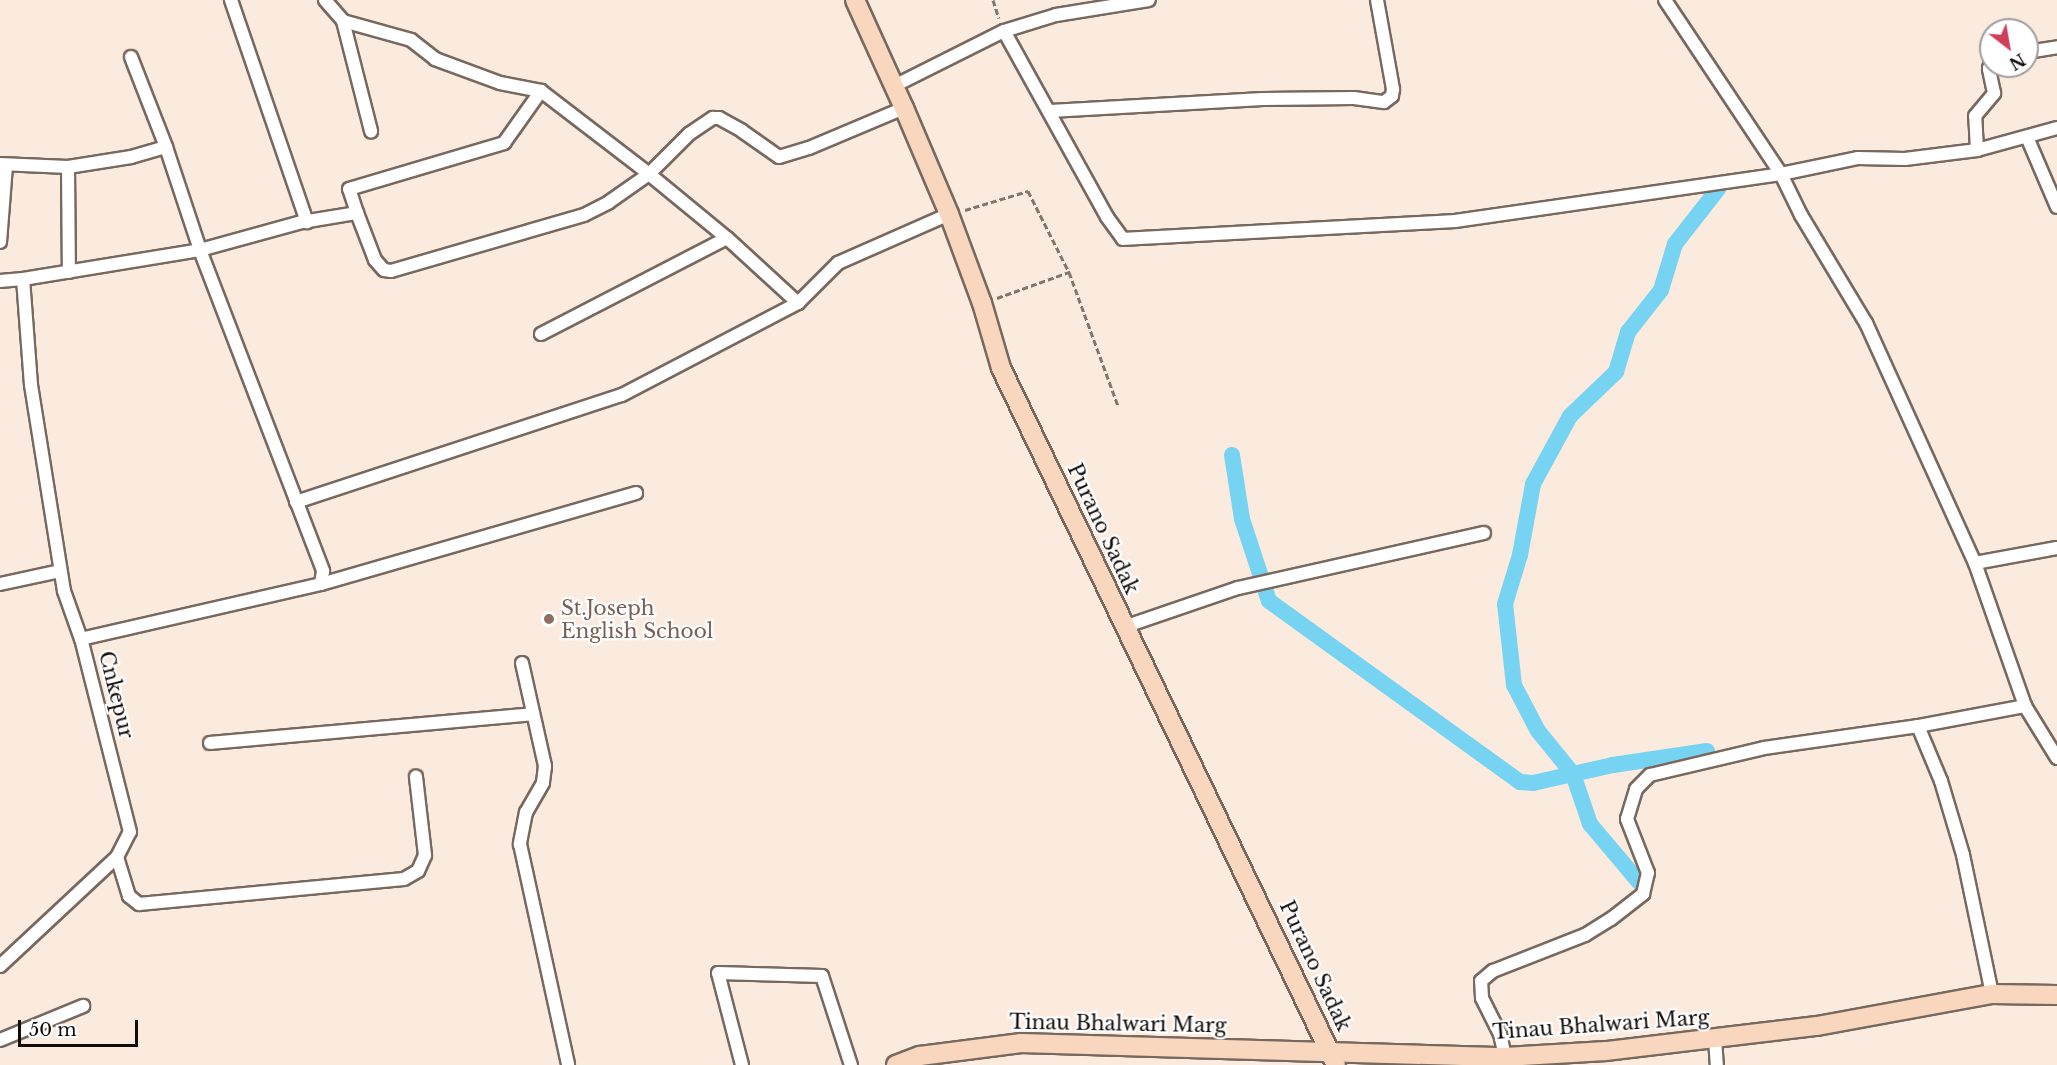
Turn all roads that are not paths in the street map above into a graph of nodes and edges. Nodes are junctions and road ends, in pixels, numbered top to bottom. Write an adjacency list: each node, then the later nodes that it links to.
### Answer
1 (231, 0): 29 (street)
2 (325, 0): 7 (street)
3 (855, 0): 13 (street, Purano Sadak)
4 (1149, 0): 8 (street)
5 (1377, 0): 16 (street)
6 (1665, 0): 25 (street)
7 (343, 21): 14 (street); 18 (street)
8 (1005, 31): 13 (street); 16 (street)
9 (2057, 47): 10 (street)
10 (2039, 50)
11 (131, 57): 20 (street)
12 (1991, 78): 21 (street)
13 (894, 86): 15 (street, Purano Sadak)
14 (541, 91): 24 (street); 27 (street)
15 (904, 108): 24 (street); 28 (street, Purano Sadak)
16 (1050, 111): 25 (street)
17 (2057, 128): 19 (street)
18 (371, 131)
19 (2028, 137): 21 (street); 26 (street)
20 (166, 147): 23 (street); 32 (street)
21 (1977, 150): 25 (street)
22 (3, 165): 23 (street); 31 (street)
23 (69, 167): 33 (street)
24 (649, 174): 27 (street); 30 (street)
25 (1780, 174): 42 (street)
26 (2057, 207)
27 (357, 213): 29 (street)
28 (949, 214): 36 (street); 46 (street, Purano Sadak)
29 (307, 222): 32 (street)
30 (727, 238): 36 (street); 37 (street)
31 (0, 242)
32 (200, 250): 33 (street); 39 (street)
33 (69, 272): 34 (street)
34 (23, 279): 35 (street); 43 (street)
35 (0, 281)
36 (798, 303): 39 (street)
37 (541, 334)
38 (636, 493): 45 (street, Cnkepur)
39 (296, 502): 45 (street)
40 (1484, 533): 46 (street)
41 (2057, 548): 42 (street)
42 (1975, 563): 49 (street)
43 (60, 571): 44 (street); 47 (street)
44 (0, 584)
45 (321, 584): 47 (street, Cnkepur)
46 (1124, 627): 63 (street, Purano Sadak)
47 (81, 639): 55 (street, Cnkepur)
48 (522, 663): 50 (street)
49 (2025, 706): 51 (street); 53 (street)
50 (532, 714): 52 (street); 64 (street)
51 (1918, 726): 57 (street); 62 (street)
52 (210, 743)
53 (2057, 758)
54 (416, 777): 55 (street)
55 (117, 857): 56 (street, Cnkepur)
56 (0, 966)
57 (1992, 994): 58 (street, Tinau Bhalwari Marg); 60 (street, Tinau Bhalwari Marg)
58 (2057, 995)
59 (83, 1006): 61 (street)
60 (1715, 1039): 62 (street, Tinau Bhalwari Marg); 68 (street)
61 (0, 1040)
62 (1505, 1057): 63 (street, Tinau Bhalwari Marg)
63 (1333, 1058): 67 (street, Tinau Bhalwari Marg)
64 (567, 1065)
65 (741, 1065): 66 (street)
66 (851, 1065)
67 (896, 1065)
68 (1717, 1065)

